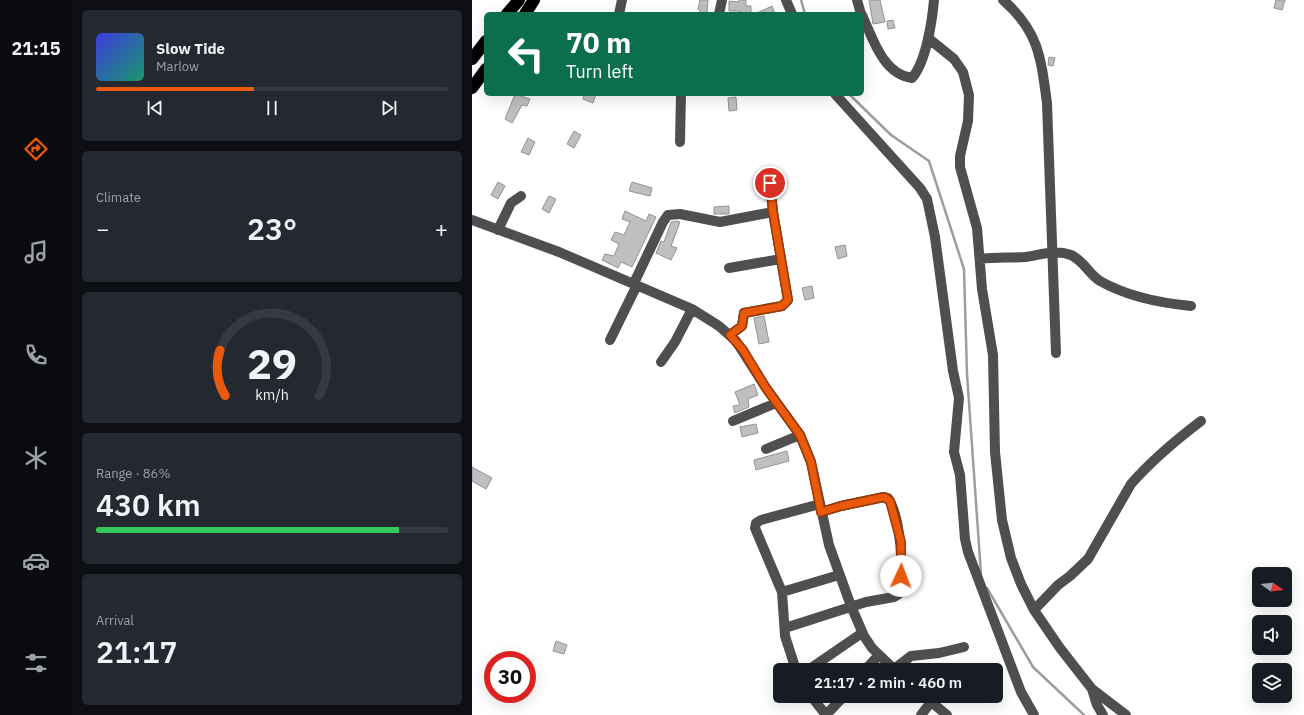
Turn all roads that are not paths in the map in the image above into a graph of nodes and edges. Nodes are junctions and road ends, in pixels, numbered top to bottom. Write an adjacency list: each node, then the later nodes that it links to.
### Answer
1 (519, 0): 9 (highway)
2 (534, 0): 10 (highway)
3 (622, 0): 11 (street)
4 (722, 0): 12 (street)
5 (786, 0): 13 (street)
6 (857, 0): 14 (street)
7 (934, 0): 16 (street)
8 (1003, 0): 29 (street)
9 (509, 12)
10 (526, 12)
11 (619, 12)
12 (719, 12)
13 (791, 12)
14 (861, 12)
15 (864, 19): 16 (street)
16 (928, 38): 31 (street)
17 (484, 43): 18 (highway)
18 (472, 58)
19 (484, 72): 20 (highway)
20 (472, 88)
21 (680, 96): 23 (street)
22 (838, 96): 64 (street)
23 (680, 142)
24 (770, 183): 26 (street)
25 (521, 196): 28 (street)
26 (773, 212): 30 (street); 33 (street)
27 (472, 220): 28 (street)
28 (498, 230): 33 (street)
29 (1052, 252): 31 (street); 34 (street); 38 (street)
30 (781, 259): 32 (street); 36 (street)
31 (980, 259): 49 (street)
32 (729, 268)
33 (636, 284): 35 (street); 37 (street)
34 (1191, 306)
35 (692, 309): 36 (street); 39 (street)
36 (730, 335): 40 (street)
37 (610, 340)
38 (1056, 353)
39 (662, 362)
40 (776, 403): 41 (street); 43 (street)
41 (733, 421)
42 (1201, 421): 49 (street)
43 (800, 435): 44 (street); 45 (street)
44 (766, 449)
45 (820, 508): 46 (street); 47 (street); 48 (street)
46 (839, 575): 47 (street); 48 (street)
47 (782, 592): 50 (street)
48 (851, 606): 50 (street); 51 (street)
49 (1034, 610): 59 (street)
50 (785, 628): 54 (street)
51 (862, 633): 53 (street); 55 (street)
52 (964, 647): 58 (street)
53 (880, 655): 56 (street); 57 (street)
54 (793, 663)
55 (818, 663)
56 (872, 663)
57 (888, 663)
58 (902, 663)
59 (1092, 689): 68 (street); 69 (street)
60 (817, 703): 65 (street)
61 (837, 703): 65 (street)
62 (926, 703): 66 (street)
63 (933, 703): 67 (street)
64 (1030, 714)
65 (826, 715)
66 (921, 715)
67 (947, 715)
68 (1103, 715)
69 (1126, 715)

